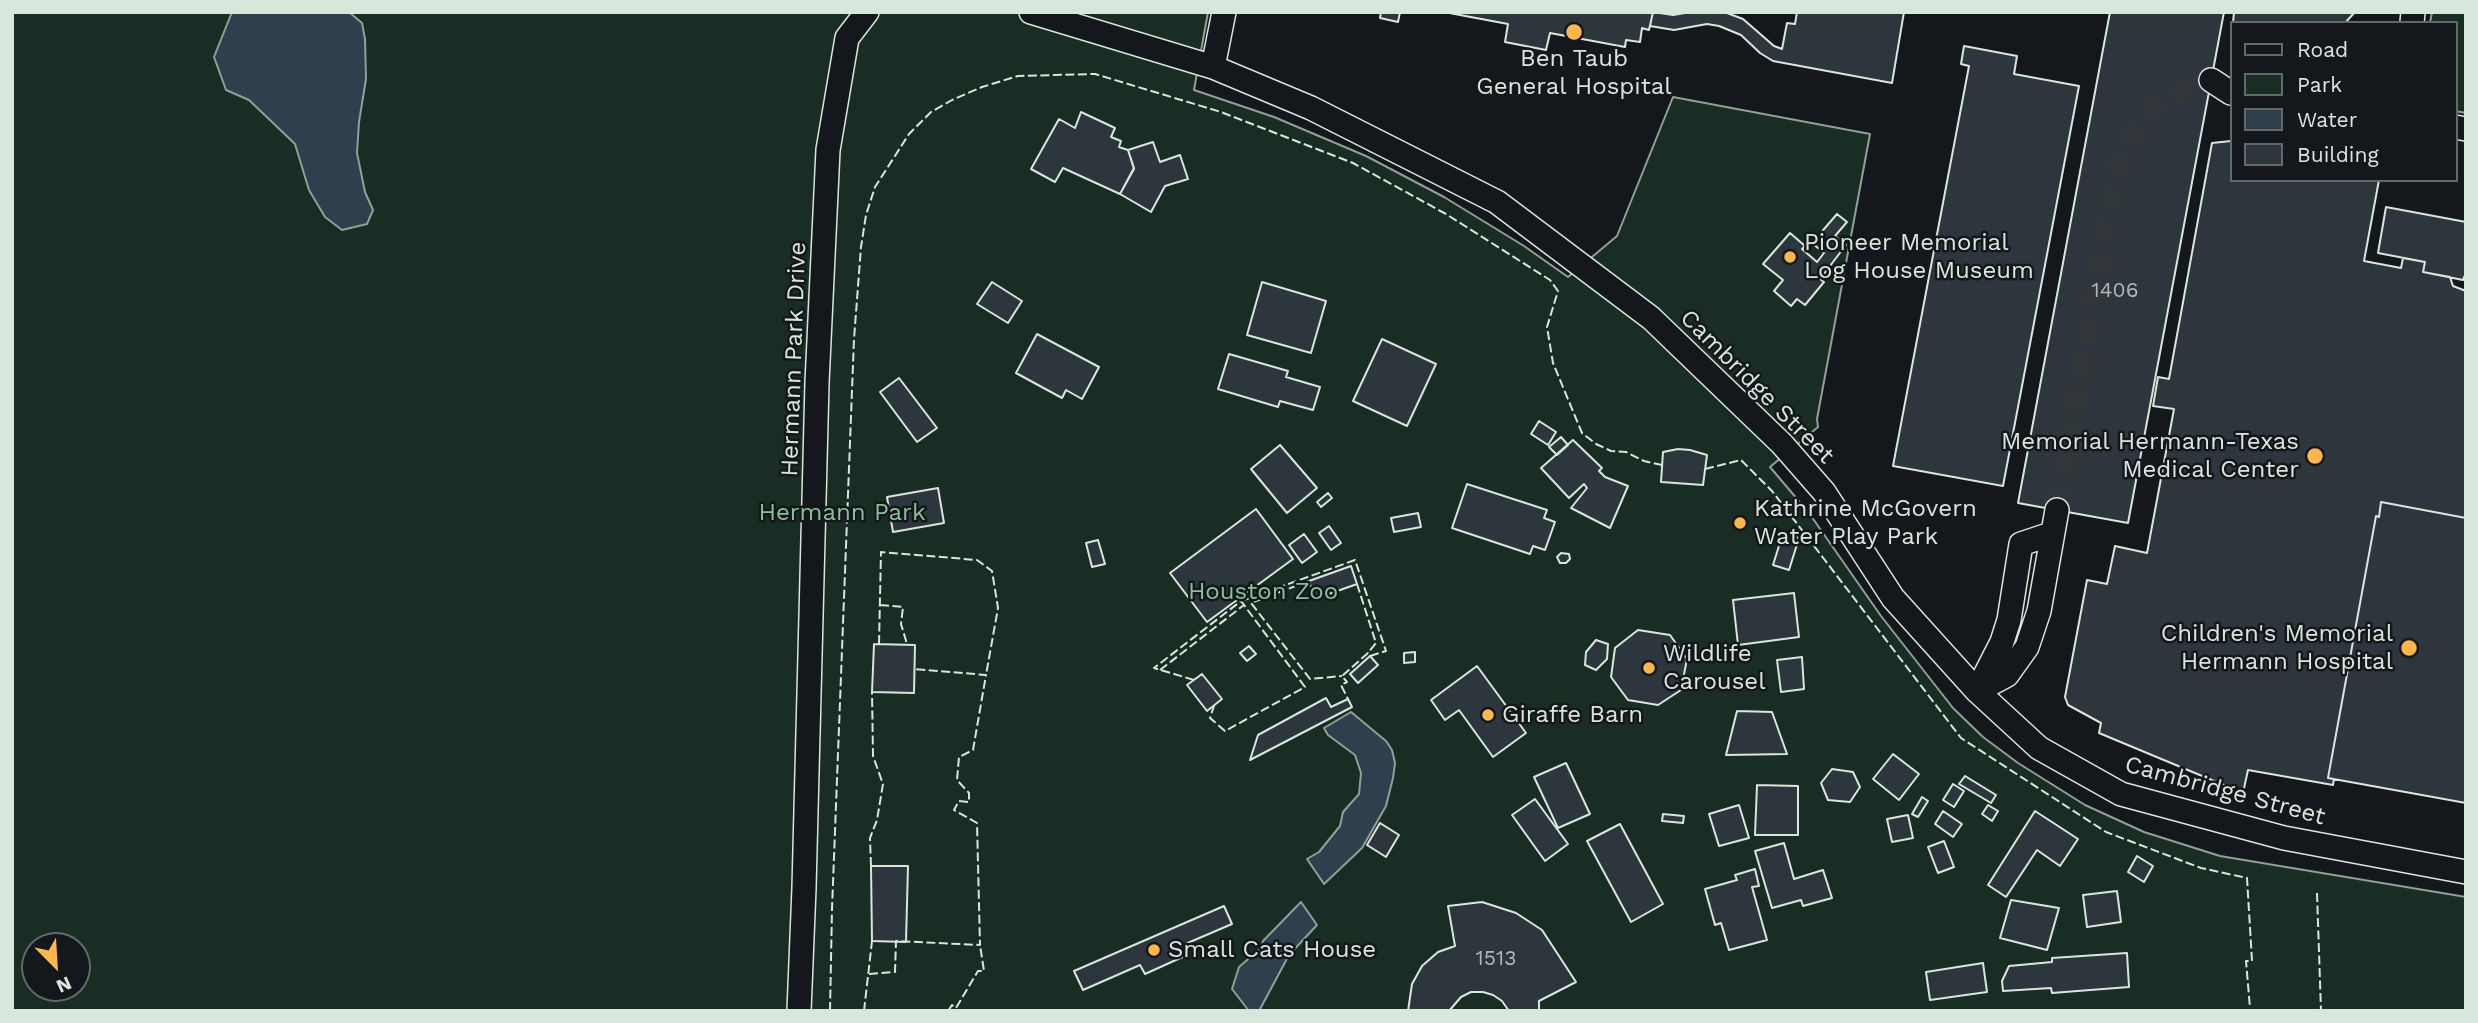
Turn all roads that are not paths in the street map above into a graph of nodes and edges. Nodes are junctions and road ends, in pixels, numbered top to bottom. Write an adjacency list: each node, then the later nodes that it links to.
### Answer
1 (867, 12): 10 (street, Hermann Park Drive)
2 (1031, 12): 4 (street, Cambridge Street)
3 (1224, 12): 4 (street)
4 (1213, 67): 8 (street, Cambridge Street)
5 (2230, 75): 6 (street)
6 (2230, 92)
7 (2057, 510): 8 (street)
8 (1977, 691): 9 (street, Cambridge Street)
9 (2466, 872)
10 (799, 1011)

